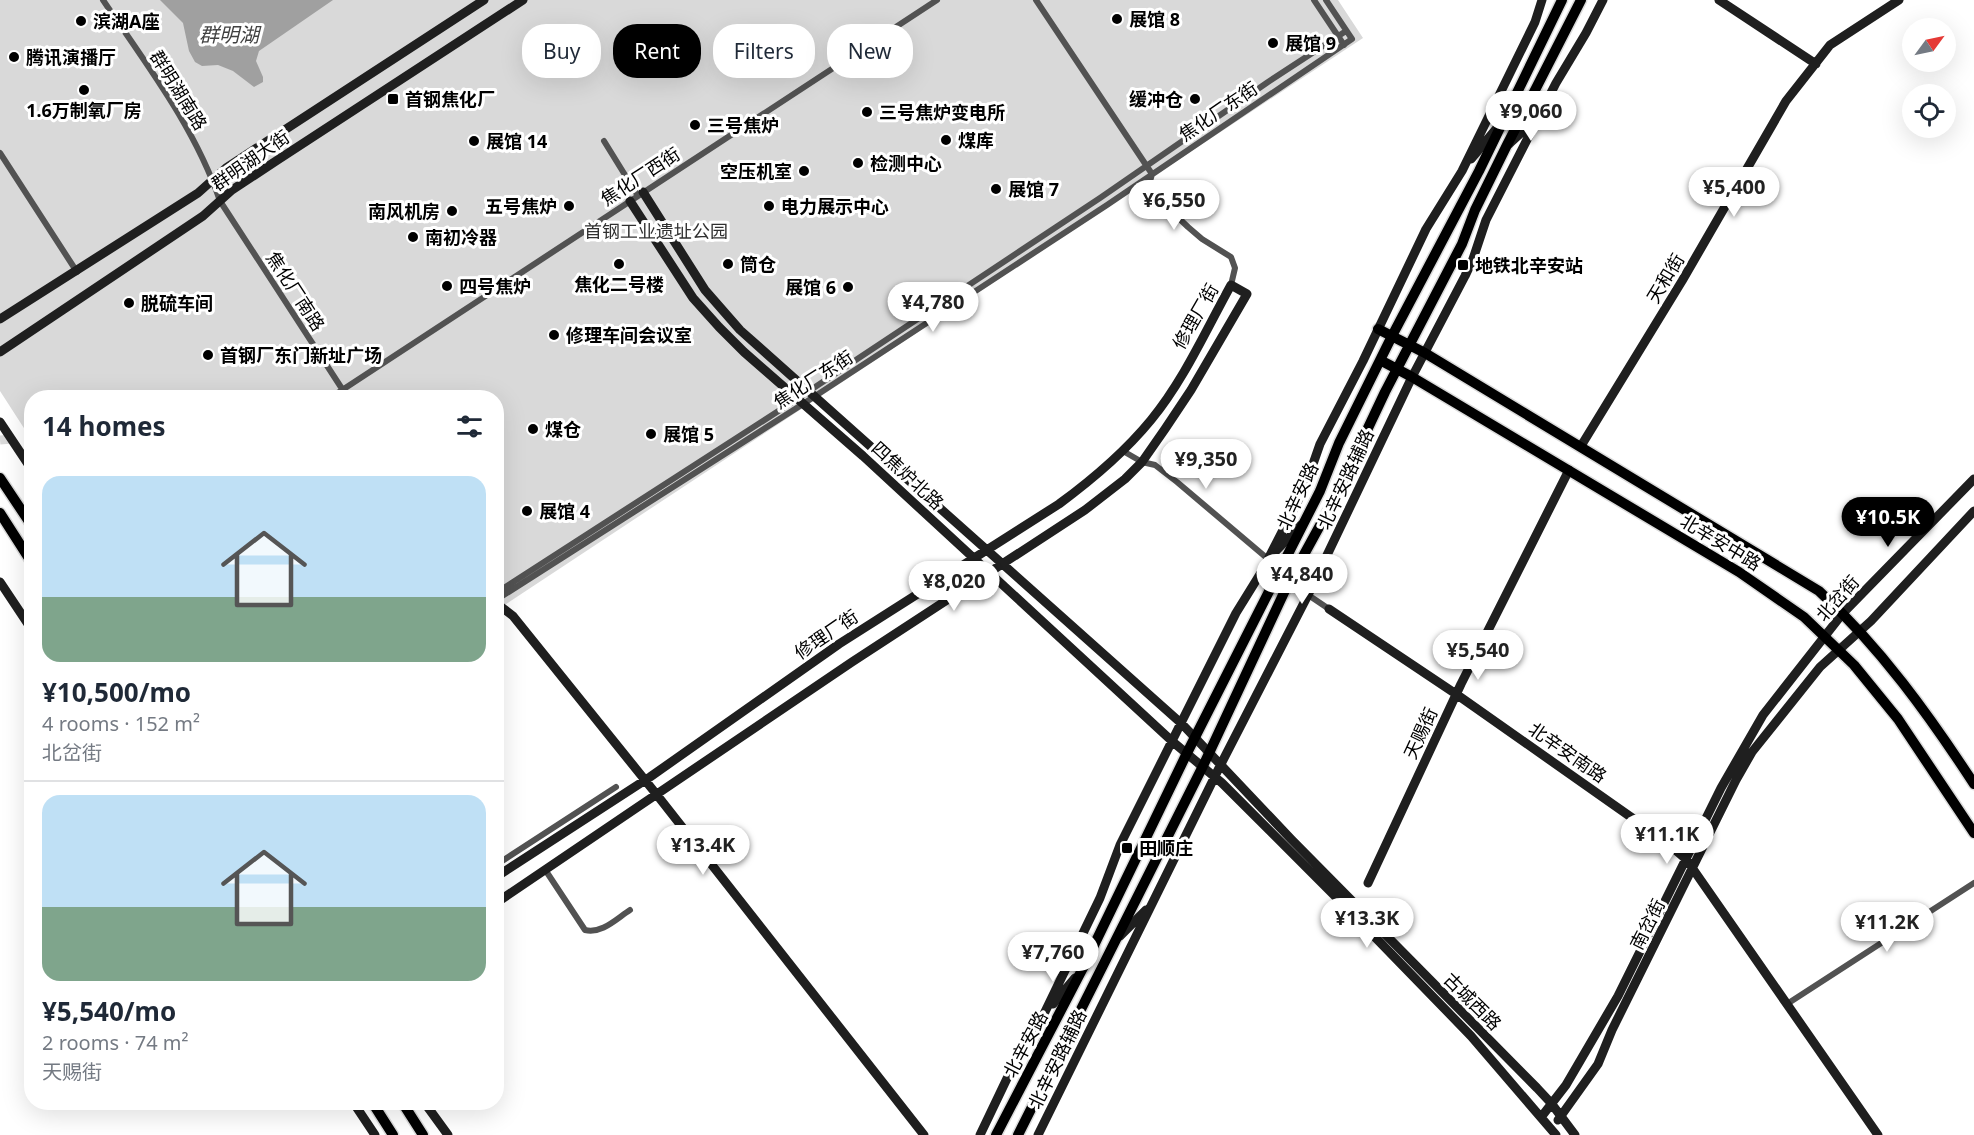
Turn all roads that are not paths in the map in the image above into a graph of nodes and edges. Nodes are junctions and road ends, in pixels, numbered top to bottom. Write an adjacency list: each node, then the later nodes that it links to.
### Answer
1 (103, 0): 26 (street, 群明湖南路)
2 (484, 0): 26 (main road, 群明湖大街)
3 (523, 0): 28 (main road, 群明湖大街)
4 (937, 0): 27 (street, 焦化厂西街)
5 (1036, 0): 23 (street)
6 (1314, 0): 15 (street)
7 (1326, 0): 14 (street)
8 (1542, 0): 24 (main road, 北辛安路辅路)
9 (1562, 0): 18 (main road, 北辛安路)
10 (1581, 0): 21 (main road, 北辛安路)
11 (1603, 0): 19 (main road, 北辛安路辅路)
12 (1719, 0): 17 (main road)
13 (1899, 0): 17 (main road, 天和街)
14 (1346, 31): 15 (street, 焦化厂东街); 16 (street, 焦化厂东街)
15 (1338, 36): 16 (street); 23 (street, 焦化厂东街)
16 (1344, 45): 25 (street, 焦化厂东街)
17 (1816, 64): 44 (main road, 天和街)
18 (1506, 117): 24 (main road); 33 (main road, 北辛安路)
19 (1538, 118): 21 (main road); 36 (main road, 北辛安路辅路)
20 (604, 141): 27 (street)
21 (1507, 145): 34 (main road, 北辛安路)
22 (0, 153): 29 (street)
23 (1146, 166): 25 (street); 41 (street, 焦化厂东街)
24 (1461, 171): 32 (main road, 北辛安路辅路)
25 (1152, 174): 30 (street); 41 (street, 焦化厂东街)
26 (213, 180): 28 (street, 群明湖南路); 29 (main road, 群明湖大街)
27 (637, 196): 40 (street, 焦化厂西街); 41 (main road, 四焦炉北路); 42 (main road, 四焦炉北路)
28 (220, 201): 35 (main road, 群明湖大街); 40 (street, 焦化厂南路)
29 (76, 272): 31 (main road, 群明湖大街)
30 (1231, 285): 45 (main road, 修理厂街); 47 (main road, 修理厂街)
31 (0, 319)
32 (1378, 329): 33 (main road, 北辛安中路); 58 (main road, 北辛安路辅路)
33 (1392, 336): 34 (main road, 北辛安中路); 37 (main road, 北辛安路)
34 (1410, 346): 36 (main road, 北辛安中路); 38 (main road, 北辛安路)
35 (1, 351)
36 (1425, 353): 39 (main road, 北辛安路辅路); 44 (main road, 北辛安中路)
37 (1380, 360): 38 (main road, 北辛安中路); 54 (main road, 北辛安路)
38 (1397, 368): 39 (main road, 北辛安中路); 62 (main road, 北辛安路)
39 (1412, 377): 48 (main road, 北辛安中路); 64 (main road, 北辛安路辅路)
40 (343, 390)
41 (812, 394): 42 (street, 焦化厂东街); 56 (main road, 四焦炉北路)
42 (800, 401): 57 (main road, 四焦炉北路); 63 (street, 焦化厂东街); 65 (street, 焦化厂东街)
43 (0, 422): 46 (main road)
44 (1581, 446): 68 (main road, 北辛安中路)
45 (1123, 451): 47 (street); 56 (main road, 修理厂街)
46 (24, 459)
47 (1142, 462): 58 (street); 59 (main road, 修理厂街)
48 (1569, 470): 71 (main road, 北辛安中路); 73 (main road, 天赐街)
49 (0, 478): 53 (main road)
50 (1974, 479): 68 (main road, 北岔街)
51 (1974, 511): 70 (main road, 北岔街)
52 (0, 513): 55 (main road)
53 (24, 514)
54 (1305, 521): 58 (main road); 75 (main road, 北辛安路)
55 (24, 550)
56 (987, 550): 57 (main road, 修理厂街); 59 (main road, 四焦炉北路)
57 (974, 558): 60 (main road, 四焦炉北路); 82 (main road, 修理厂街)
58 (1268, 559): 74 (main road, 北辛安路辅路)
59 (1004, 564): 60 (main road, 修理厂街); 74 (main road, 四焦炉北路)
60 (990, 573): 76 (main road, 四焦炉北路); 85 (main road, 修理厂街)
61 (0, 582): 69 (main road)
62 (1289, 582): 64 (street); 77 (main road, 北辛安路)
63 (504, 588)
64 (1308, 595): 67 (street); 80 (main road, 北辛安路辅路)
65 (504, 596)
66 (504, 608): 82 (main road)
67 (1329, 609): 73 (main road, 北辛安南路)
68 (1843, 613): 70 (main road, 北辛安中路); 71 (main road, 北岔街)
69 (24, 618)
70 (1858, 632): 72 (main road, 北岔街); 83 (main road, 北辛安中路)
71 (1825, 637): 72 (main road, 北辛安中路); 87 (main road, 南岔街)
72 (1839, 651): 86 (main road, 北辛安中路); 89 (main road, 南岔街)
73 (1456, 694): 87 (main road, 北辛安南路); 93 (main road, 天赐街)
74 (1182, 724): 75 (main road, 四焦炉北路); 76 (main road, 北辛安路辅路)
75 (1195, 737): 77 (main road, 古城西路); 78 (main road, 北辛安路)
76 (1173, 742): 78 (main road, 四焦炉北路); 102 (main road, 北辛安路辅路)
77 (1208, 752): 79 (main road, 北辛安路); 80 (main road, 古城西路)
78 (1187, 753): 79 (main road, 古城西路); 98 (main road, 北辛安路)
79 (1203, 766): 81 (main road, 古城西路); 97 (main road, 北辛安路)
80 (1220, 766): 81 (main road, 北辛安路辅路); 103 (main road, 古城西路)
81 (1215, 777): 95 (main road, 北辛安路辅路); 109 (main road, 古城西路)
82 (645, 780): 85 (main road); 91 (main road, 修理厂街)
83 (1974, 784)
84 (615, 787): 88 (street)
85 (657, 795): 90 (main road, 修理厂街); 117 (main road)
86 (1974, 833)
87 (1686, 859): 89 (main road, 北辛安南路); 103 (main road, 南岔街)
88 (504, 860)
89 (1694, 867): 101 (main road, 北辛安南路); 110 (main road, 南岔街)
90 (546, 871): 94 (main road, 修理厂街); 96 (street)
91 (504, 872)
92 (1974, 882): 101 (street)
93 (1368, 883)
94 (504, 898)
95 (1151, 905): 97 (main road); 100 (main road, 北辛安路辅路)
96 (630, 910)
97 (1116, 940): 99 (main road, 北辛安路)
98 (1084, 966): 102 (main road); 119 (main road, 北辛安路)
99 (1096, 982): 100 (main road); 120 (main road, 北辛安路)
100 (1109, 990): 121 (main road, 北辛安路辅路)
101 (1787, 1004): 123 (main road, 北辛安南路)
102 (1043, 1016): 118 (main road, 北辛安路辅路)
103 (1551, 1103): 109 (main road, 南岔街); 110 (main road, 古城西路)
104 (358, 1110): 112 (main road)
105 (377, 1110): 113 (main road)
106 (407, 1110): 114 (main road)
107 (428, 1110): 115 (main road)
108 (430, 1110): 116 (main road)
109 (1542, 1116): 111 (main road, 古城西路)
110 (1561, 1117): 111 (main road, 南岔街); 122 (main road, 古城西路)
111 (1554, 1132)
112 (375, 1135)
113 (393, 1135)
114 (423, 1135)
115 (439, 1135)
116 (448, 1135)
117 (924, 1135)
118 (980, 1135)
119 (996, 1135)
120 (1018, 1135)
121 (1038, 1135)
122 (1575, 1135)
123 (1878, 1135)

